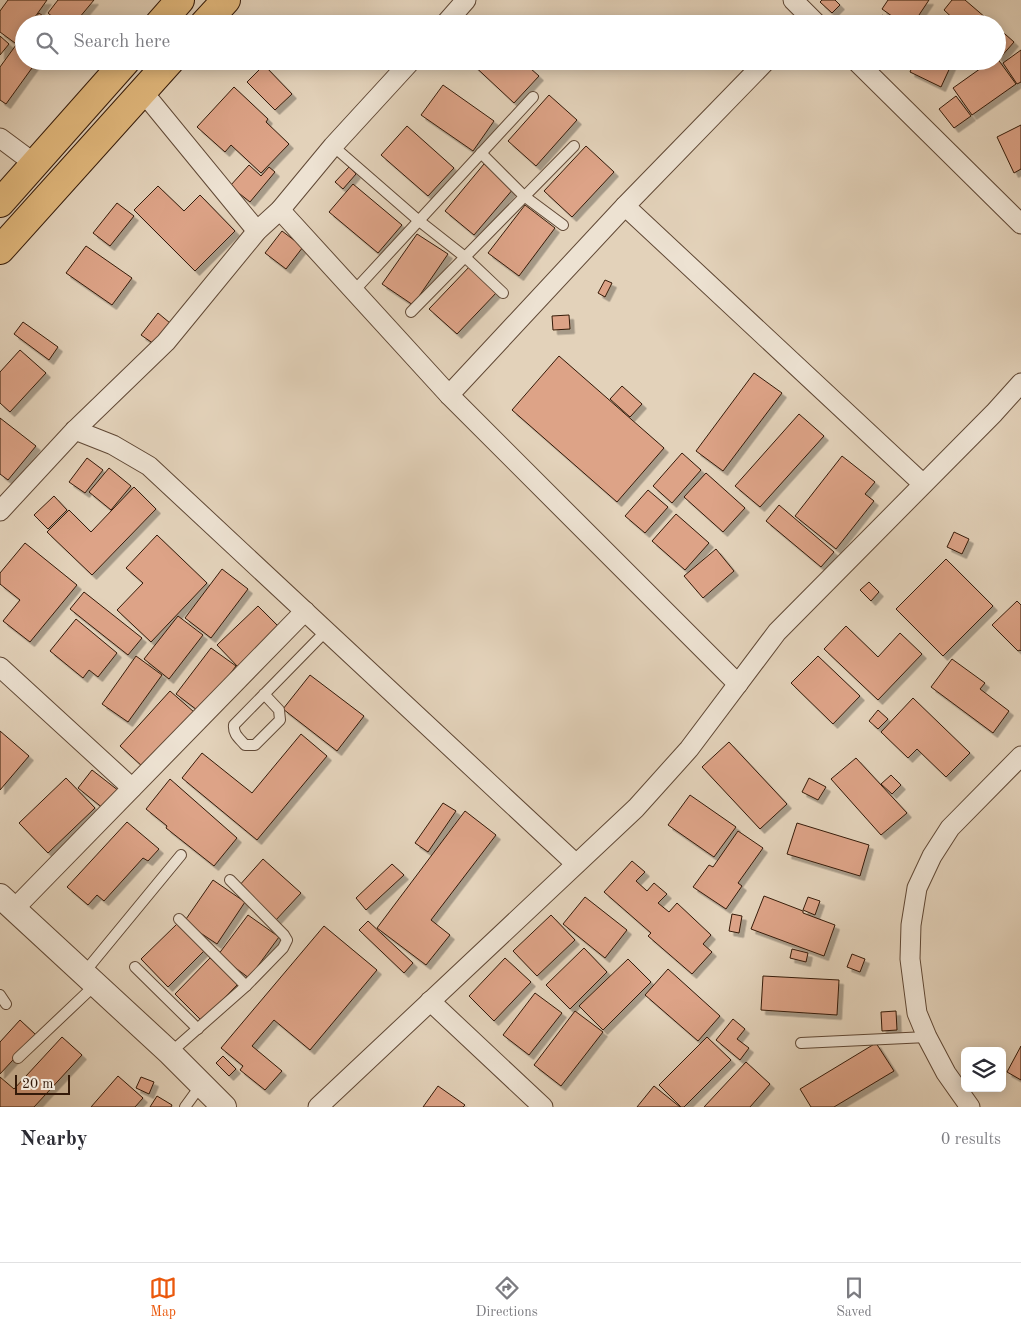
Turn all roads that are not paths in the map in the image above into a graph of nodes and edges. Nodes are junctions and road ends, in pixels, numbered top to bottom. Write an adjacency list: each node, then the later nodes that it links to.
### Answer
1 (180, 0): 5 (main road)
2 (226, 0): 6 (main road)
3 (466, 0): 7 (street)
4 (793, 0): 8 (street)
5 (167, 15)
6 (212, 15)
7 (453, 15)
8 (805, 15)
9 (118, 70): 20 (main road)
10 (162, 70): 14 (main road)
11 (403, 70): 17 (street)
12 (757, 70): 23 (street)
13 (865, 70): 26 (street)
14 (143, 92): 28 (street); 29 (main road)
15 (533, 97): 19 (lane)
16 (0, 138): 20 (street)
17 (333, 146): 24 (street); 25 (lane)
18 (574, 146): 21 (lane)
19 (481, 153): 21 (lane); 25 (lane)
20 (35, 164): 22 (main road)
21 (524, 196): 27 (lane); 30 (lane)
22 (0, 203)
23 (625, 206): 35 (street); 37 (street)
24 (280, 210): 28 (street); 31 (street)
25 (418, 220): 30 (lane); 31 (lane)
26 (1021, 224)
27 (563, 225)
28 (256, 231): 36 (street)
29 (0, 250)
30 (465, 257): 32 (lane); 33 (lane)
31 (354, 291): 35 (street)
32 (503, 292)
33 (411, 312)
34 (1021, 383): 37 (street)
35 (450, 395): 42 (street)
36 (76, 430): 38 (street); 39 (street)
37 (923, 484): 42 (street)
38 (0, 511)
39 (305, 611): 40 (street); 45 (street)
40 (326, 630): 43 (lane); 47 (street)
41 (0, 667): 45 (street)
42 (738, 684): 47 (street)
43 (264, 694): 43 (lane)
44 (1021, 756): 56 (street)
45 (132, 788): 49 (street)
46 (181, 855): 52 (lane)
47 (576, 864): 54 (street)
48 (230, 880): 53 (lane)
49 (7, 902): 52 (street)
50 (179, 919): 53 (lane)
51 (135, 967): 55 (lane)
52 (89, 979): 58 (street); 59 (lane)
53 (246, 986): 55 (lane)
54 (430, 1001): 63 (street); 64 (street)
55 (198, 1029): 58 (lane)
56 (927, 1037): 57 (lane); 65 (street)
57 (801, 1042)
58 (170, 1053): 60 (street)
59 (18, 1058)
60 (201, 1085): 61 (lane); 62 (street)
61 (185, 1107)
62 (224, 1107)
63 (318, 1107)
64 (543, 1107)
65 (970, 1107)

